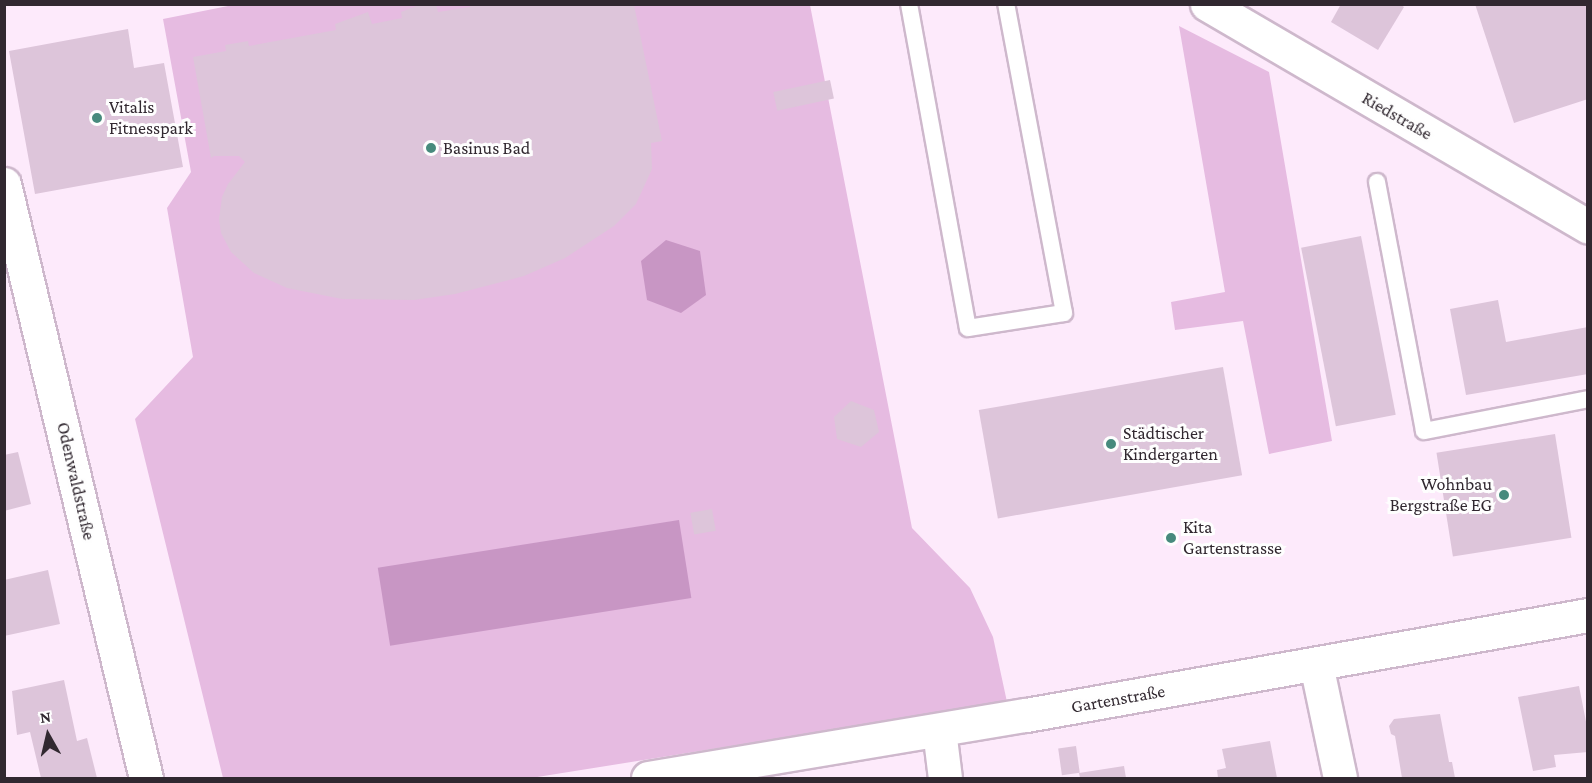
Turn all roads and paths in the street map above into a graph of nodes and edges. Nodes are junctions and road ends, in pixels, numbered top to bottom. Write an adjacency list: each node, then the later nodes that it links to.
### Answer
1 (909, 4): 2 (lane)
2 (1006, 4)
3 (1207, 4): 6 (street, Riedstraße)
4 (1377, 182): 7 (lane)
5 (4, 184): 11 (street, Odenwaldstraße)
6 (1587, 227)
7 (1587, 399)
8 (1587, 615): 9 (street, Gartenstraße)
9 (1316, 664): 10 (street, Gartenstraße); 14 (street)
10 (939, 730): 12 (street, Gartenstraße); 13 (street)
11 (146, 778)
12 (648, 778)
13 (945, 778)
14 (1340, 778)

